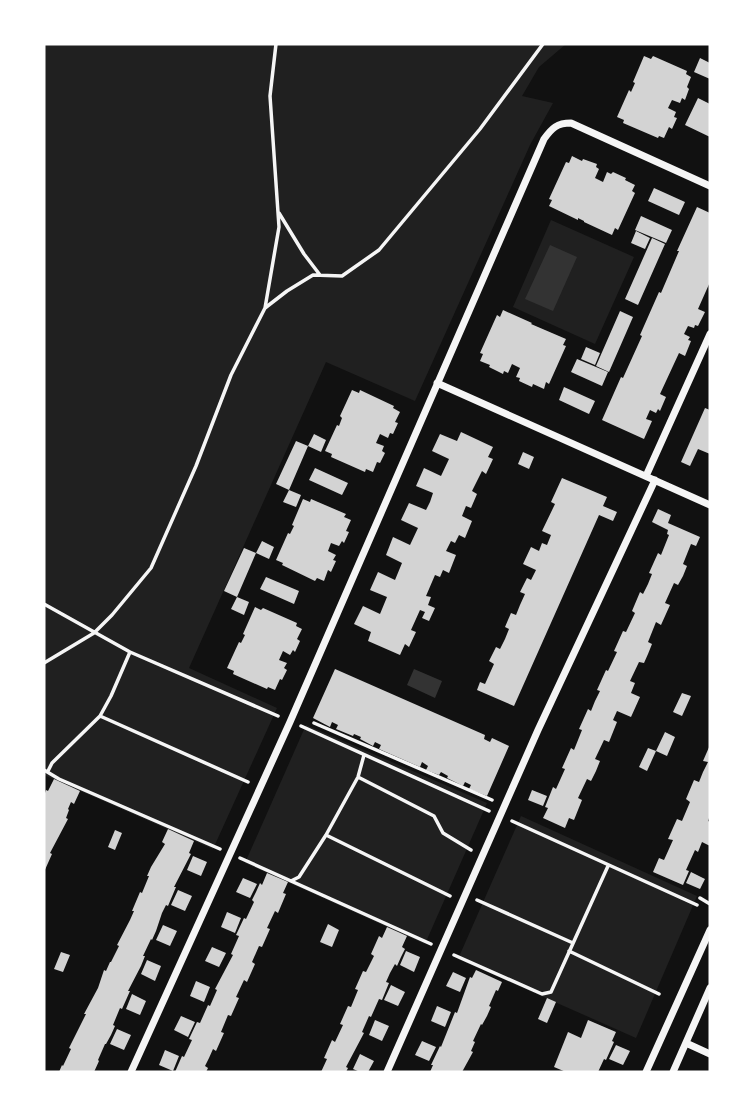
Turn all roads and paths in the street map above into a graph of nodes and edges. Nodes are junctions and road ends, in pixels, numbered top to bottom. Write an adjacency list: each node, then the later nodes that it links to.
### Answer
1 (276, 44): 4 (path)
2 (543, 44): 5 (path)
3 (710, 187): 8 (street)
4 (278, 211): 5 (path); 6 (path)
5 (320, 275): 6 (path)
6 (265, 308): 13 (path)
7 (710, 334): 9 (street)
8 (437, 383): 9 (street); 17 (street)
9 (646, 476): 10 (street)
10 (655, 480): 11 (street); 23 (street)
11 (710, 505)
12 (44, 604): 13 (path)
13 (94, 633): 14 (path); 15 (path)
14 (130, 652): 16 (path); 17 (path)
15 (44, 663)
16 (100, 716): 20 (path); 22 (path)
17 (290, 722): 19 (path); 26 (street)
18 (314, 723): 19 (path)
19 (364, 755): 21 (path)
20 (46, 771): 26 (path)
21 (358, 777): 24 (path); 25 (path)
22 (248, 782)
23 (501, 816): 32 (path); 41 (street)
24 (326, 835): 27 (path); 28 (path)
25 (471, 850)
26 (231, 854): 40 (street)
27 (291, 881)
28 (450, 896)
29 (700, 898): 31 (path)
30 (477, 900): 34 (path)
31 (710, 904)
32 (697, 905)
33 (710, 930): 42 (street)
34 (573, 943)
35 (569, 951): 37 (path)
36 (710, 988): 38 (street)
37 (659, 994)
38 (685, 1043): 39 (street); 43 (street)
39 (710, 1054)
40 (131, 1072)
41 (387, 1072)
42 (646, 1072)
43 (673, 1072)

